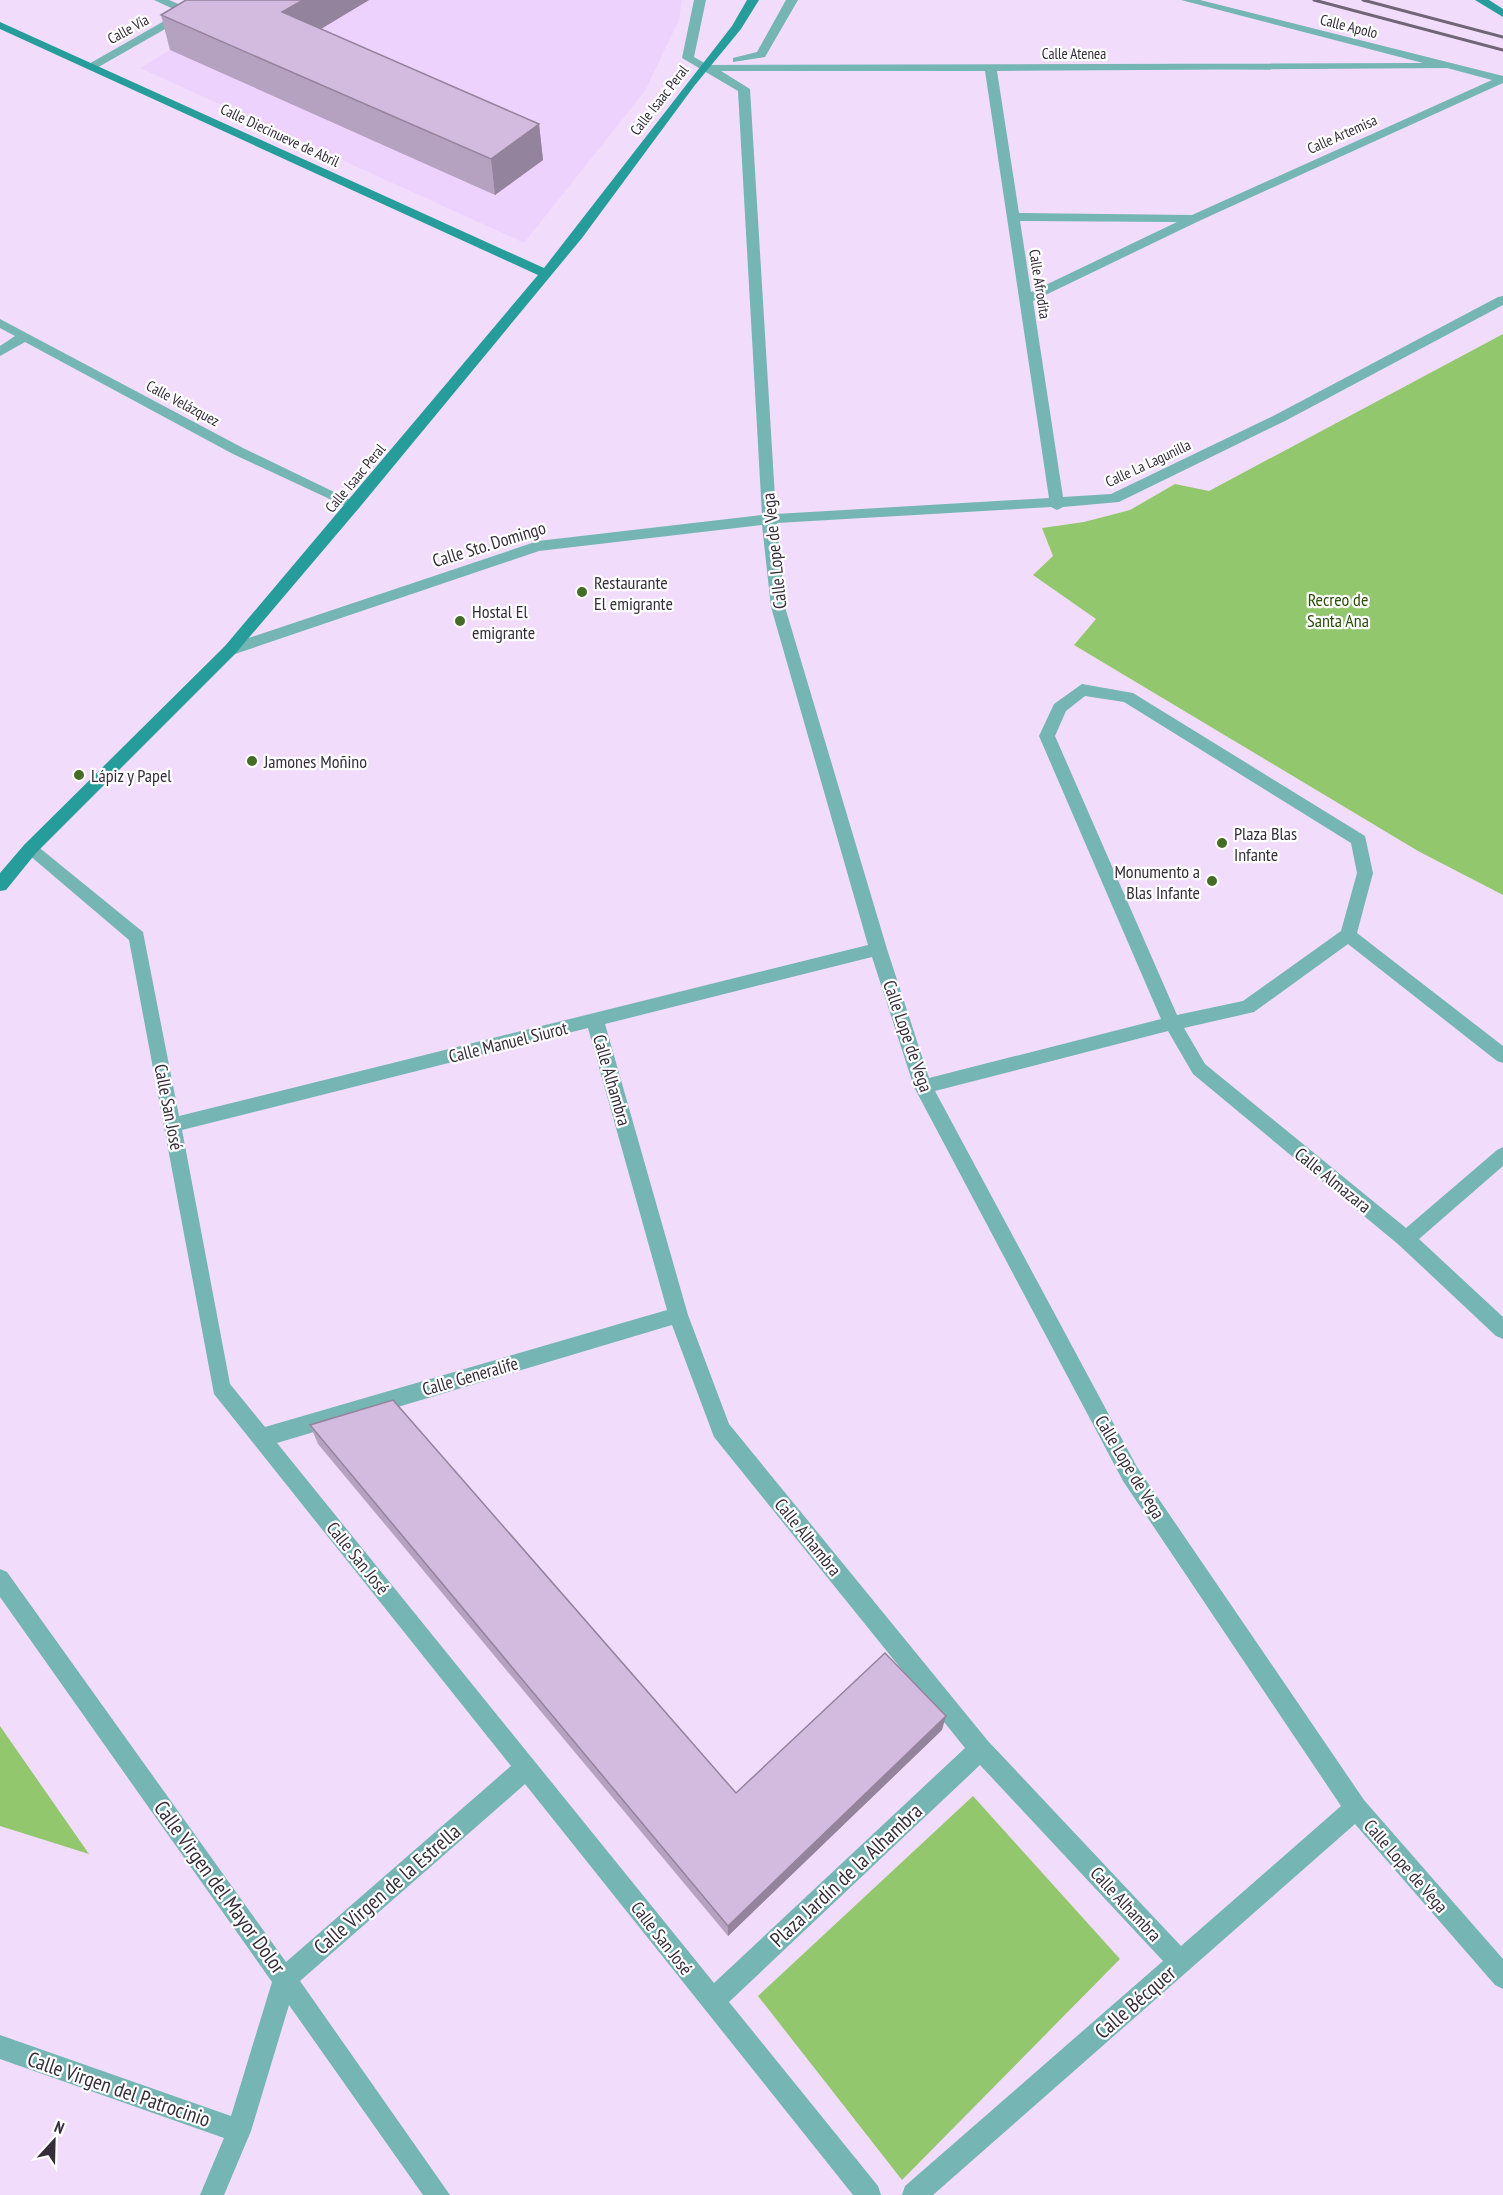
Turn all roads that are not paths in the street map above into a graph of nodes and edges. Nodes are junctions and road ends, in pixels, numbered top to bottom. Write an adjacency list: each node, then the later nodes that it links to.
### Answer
1 (160, 0): 8 (street)
2 (210, 0): 8 (street, Calle Vía)
3 (700, 0): 14 (street, Calle Isaac Peral)
4 (753, 0): 14 (main road, Calle Isaac Peral)
5 (792, 0): 14 (street, Calle Isaac Peral)
6 (1187, 0): 11 (street, Calle Apolo)
7 (1481, 0): 9 (main road)
8 (188, 12): 13 (street, Calle Vía)
9 (1503, 15)
10 (0, 25): 13 (main road, Calle Diecinueve de Abril)
11 (1353, 43): 12 (street, Calle Apolo); 15 (street)
12 (1443, 66): 15 (street, Calle Atenea); 17 (street, Calle Apolo)
13 (91, 67): 20 (main road, Calle Diecinueve de Abril)
14 (705, 68): 16 (street, Calle Atenea); 20 (main road, Calle Isaac Peral); 28 (street, Calle Lope de Vega)
15 (1338, 68): 16 (street, Calle Atenea)
16 (991, 69): 18 (street, Calle Afrodita)
17 (1503, 79): 19 (street, Calle Artemisa)
18 (1013, 217): 19 (street, Calle Artemisa); 21 (street, Calle Afrodita)
19 (1195, 218): 21 (street, Calle Artemisa)
20 (546, 274): 26 (main road, Calle Isaac Peral)
21 (1026, 299): 27 (street, Calle Afrodita)
22 (1503, 300): 27 (street, Calle La Lagunilla)
23 (0, 323): 24 (street, Calle Velázquez)
24 (25, 336): 25 (street); 26 (street, Calle Velázquez)
25 (0, 352)
26 (354, 505): 29 (main road, Calle Isaac Peral)
27 (1057, 505): 28 (street, Calle La Lagunilla)
28 (769, 519): 29 (street, Calle Sto. Domingo); 33 (street, Calle Lope de Vega)
29 (230, 650): 30 (main road, Calle Isaac Peral)
30 (30, 849): 31 (main road, Calle Isaac Peral); 38 (street, Calle San José)
31 (0, 885)
32 (1348, 934): 35 (street); 35 (street); 36 (street)
33 (878, 949): 34 (street, Calle Manuel Siurot); 37 (street, Calle Lope de Vega)
34 (595, 1021): 38 (street, Calle Manuel Siurot); 41 (street, Calle Alhambra)
35 (1172, 1023): 37 (street); 40 (street, Calle Almazara)
36 (1503, 1056)
37 (923, 1087): 47 (street, Calle Lope de Vega)
38 (172, 1125): 43 (street, Calle San José)
39 (1503, 1155): 40 (street)
40 (1406, 1239): 42 (street, Calle Almazara)
41 (678, 1315): 43 (street, Calle Generalife); 45 (street, Calle Alhambra)
42 (1503, 1330)
43 (261, 1437): 46 (street, Calle San José)
44 (0, 1579): 50 (street, Calle Virgen del Mayor Dolor)
45 (980, 1749): 48 (street, Calle Alhambra); 51 (street, Plaza Jardín de la Alhambra)
46 (526, 1768): 50 (street, Calle Virgen de la Estrella); 51 (street, Calle San José)
47 (1356, 1808): 48 (street, Calle Bécquer); 49 (street, Calle Lope de Vega)
48 (1180, 1962): 57 (street, Calle Bécquer)
49 (1502, 1975)
50 (285, 1978): 53 (street); 55 (street, Calle Virgen del Mayor Dolor)
51 (712, 2001): 56 (street, Calle San José)
52 (0, 2047): 53 (street, Calle Virgen del Patrocinio)
53 (239, 2131): 54 (street)
54 (212, 2195)
55 (438, 2195)
56 (869, 2195)
57 (914, 2195)

